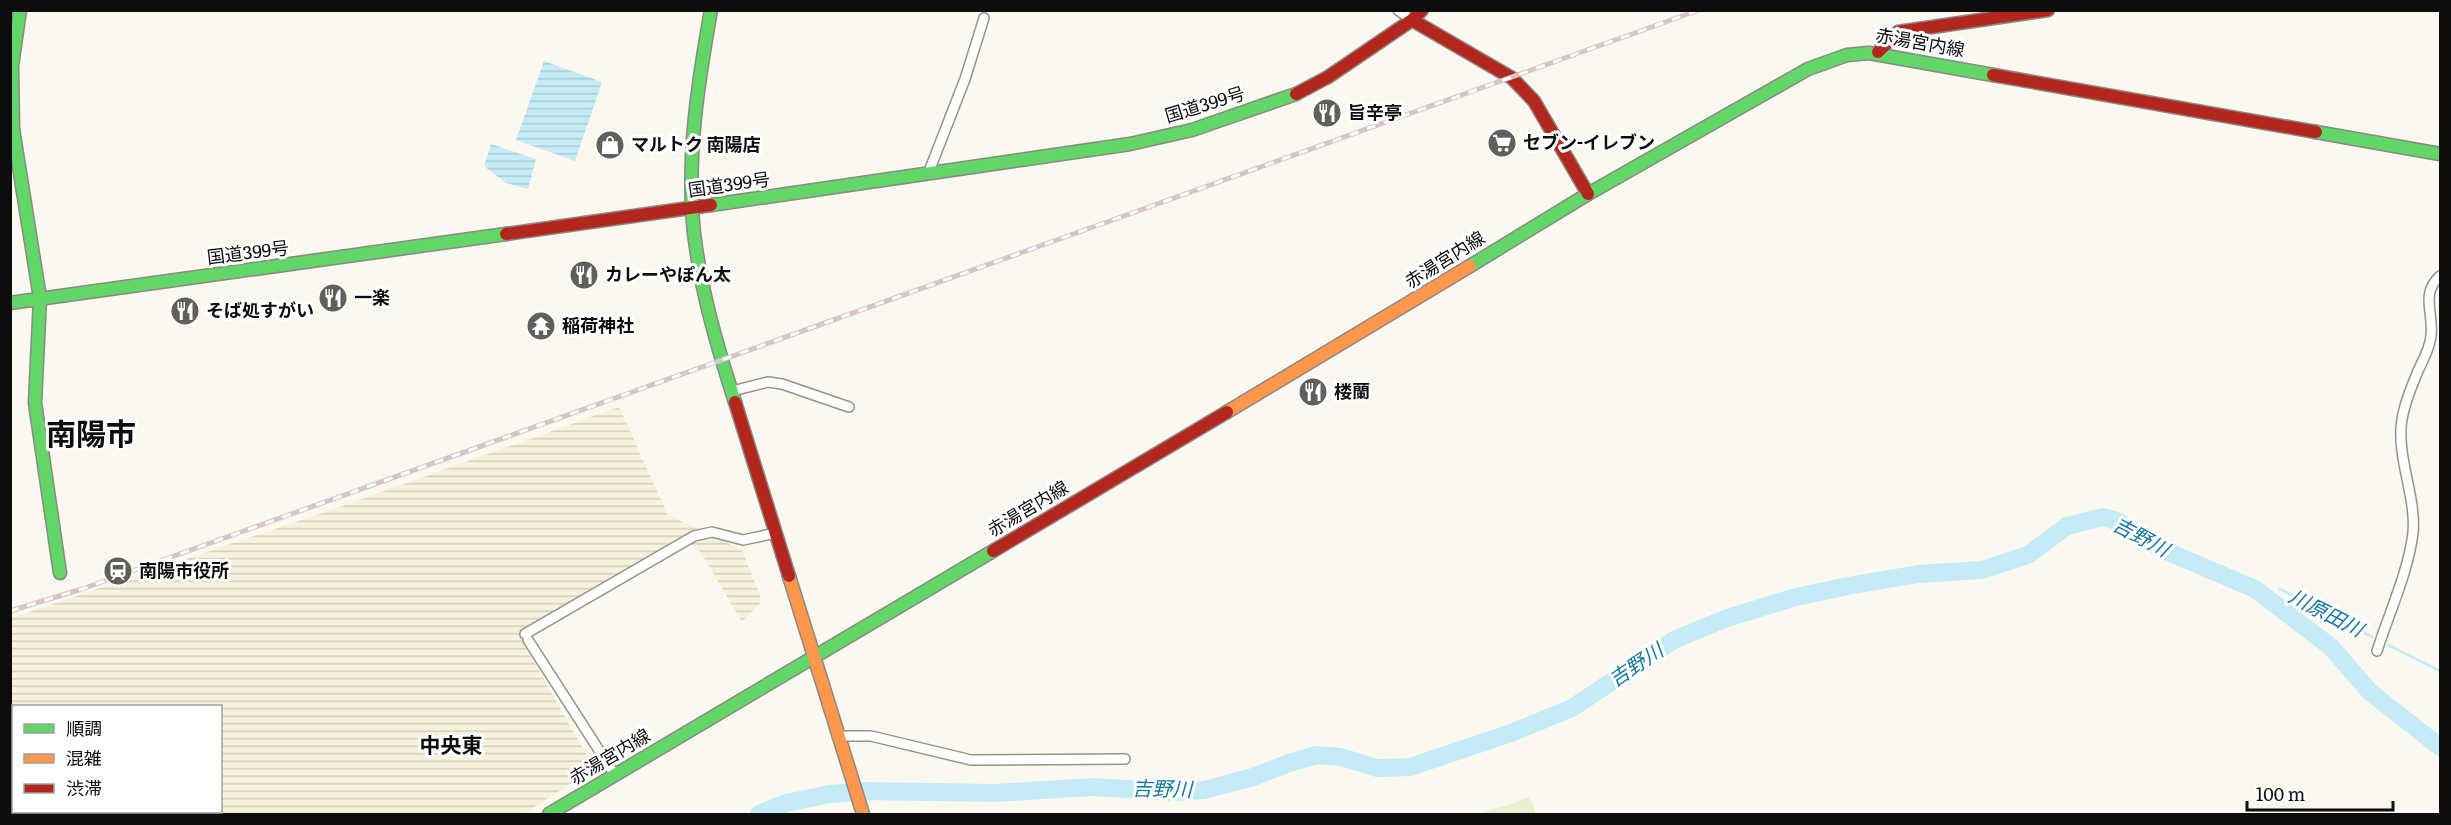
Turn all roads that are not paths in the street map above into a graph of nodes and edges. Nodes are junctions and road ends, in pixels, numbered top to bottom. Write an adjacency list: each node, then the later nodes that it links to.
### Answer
1 (20, 10): 9 (main road)
2 (711, 10): 13 (main road)
3 (1398, 10): 7 (street)
4 (1422, 10): 7 (main road, 国道399号)
5 (2048, 10): 8 (main road)
6 (984, 18): 11 (street)
7 (1412, 20): 11 (main road, 国道399号); 12 (main road)
8 (1878, 52): 10 (main road, 赤湯宮内線); 12 (main road, 赤湯宮内線)
9 (11, 66): 15 (main road)
10 (2440, 154)
11 (928, 175): 13 (main road, 国道399号)
12 (1588, 194): 22 (main road, 赤湯宮内線)
13 (693, 208): 15 (main road, 国道399号); 17 (main road)
14 (2440, 276): 21 (street)
15 (40, 298): 16 (main road, 国道399号); 20 (main road)
16 (10, 303)
17 (732, 391): 18 (street); 19 (main road)
18 (849, 407)
19 (776, 533): 22 (main road); 25 (street)
20 (60, 573)
21 (2377, 651)
22 (814, 658): 23 (main road); 25 (main road, 赤湯宮内線)
23 (837, 736): 24 (street); 27 (main road)
24 (1125, 759)
25 (615, 775): 26 (main road, 赤湯宮内線)
26 (549, 814)
27 (863, 814)

